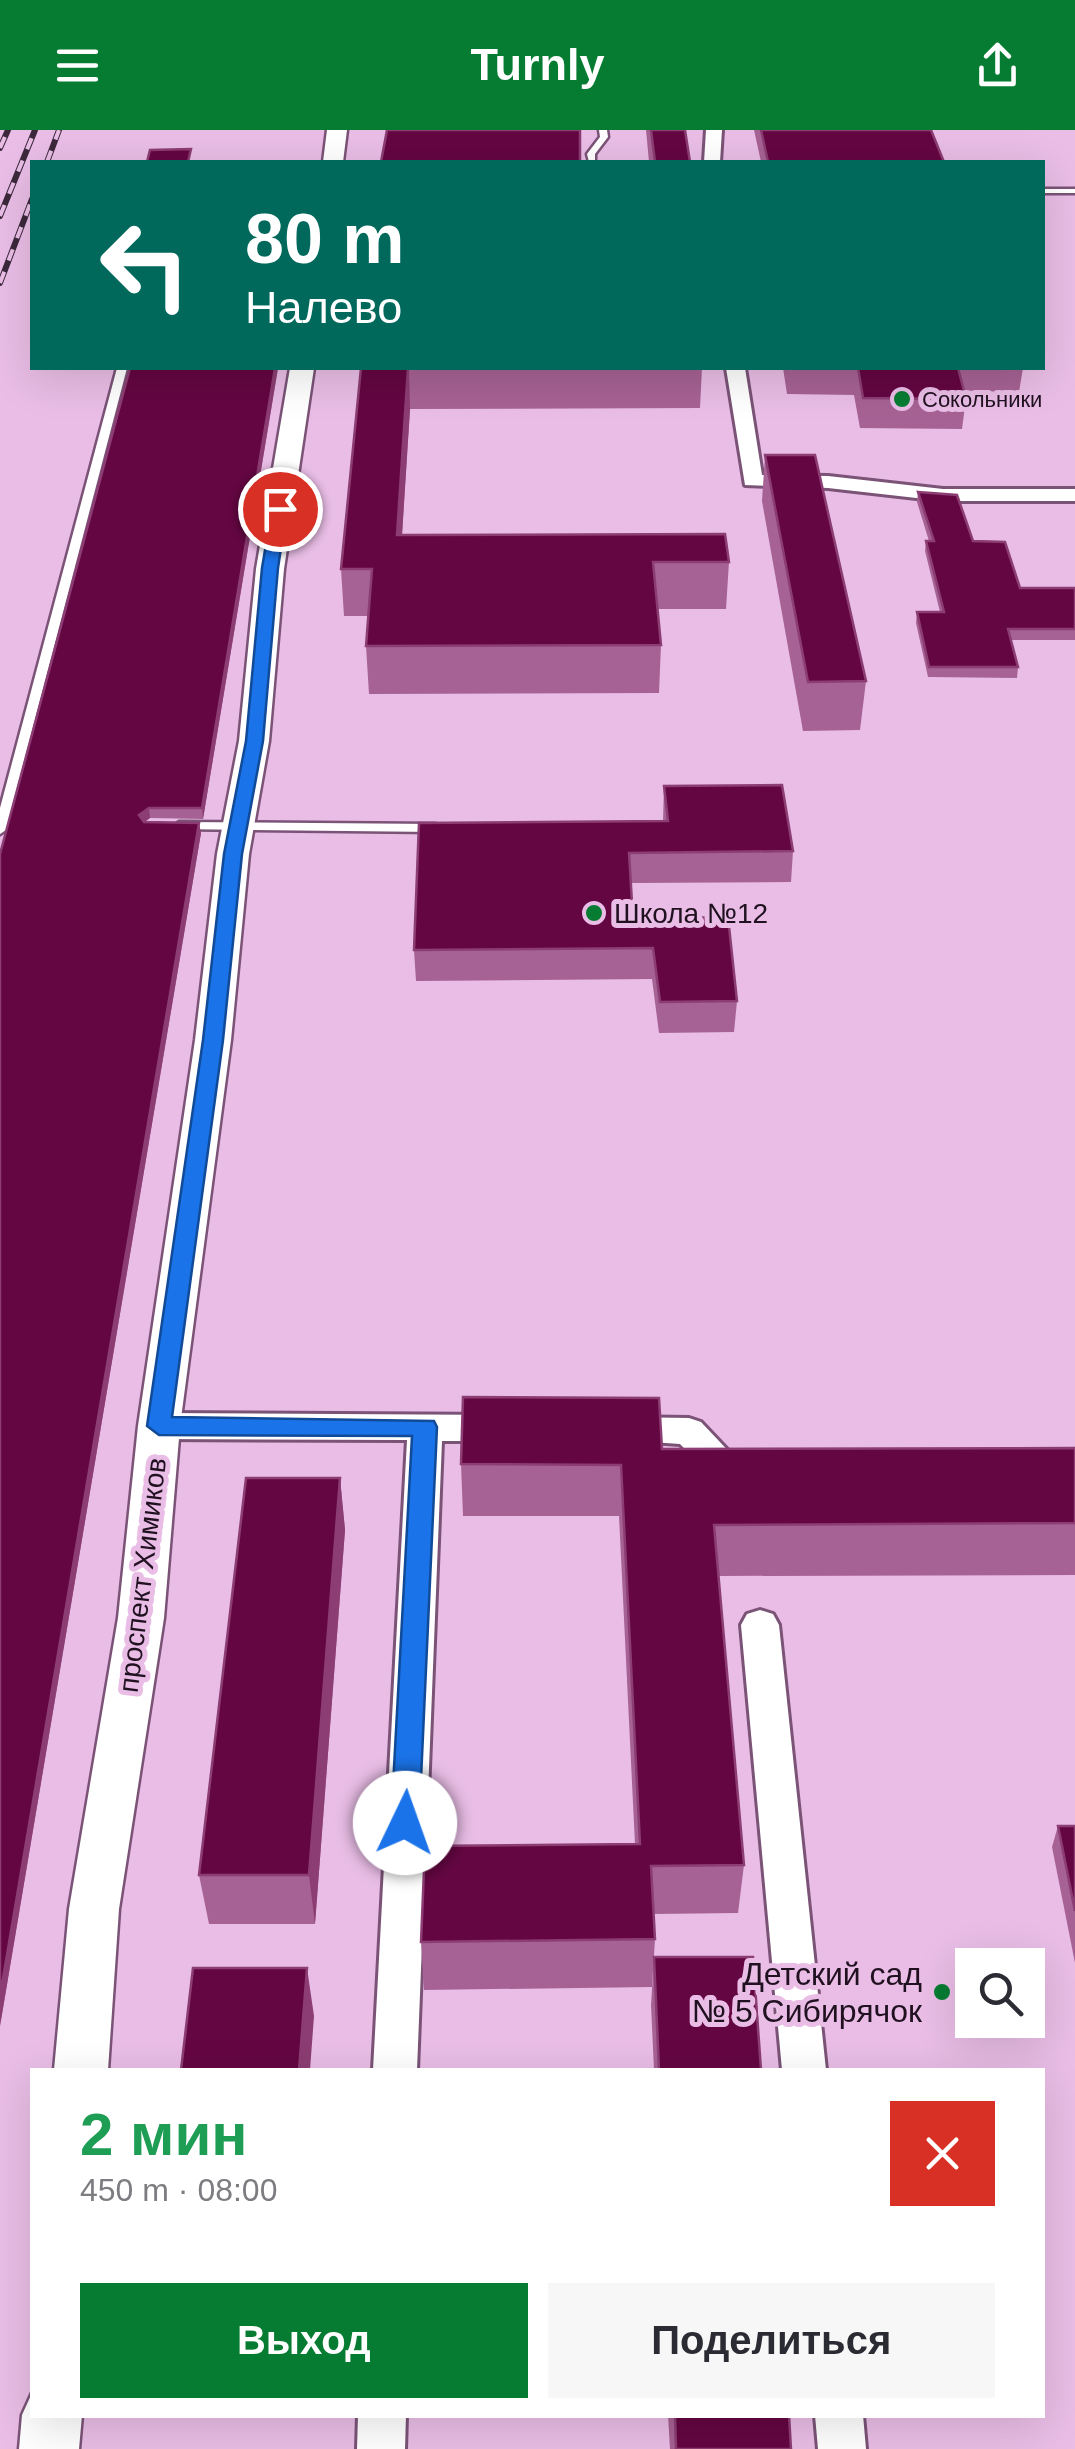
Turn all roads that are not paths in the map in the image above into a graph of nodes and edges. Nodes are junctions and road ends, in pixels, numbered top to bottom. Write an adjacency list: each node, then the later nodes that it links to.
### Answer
1 (337, 130): 4 (street)
2 (603, 130): 5 (lane)
3 (714, 130): 6 (street)
4 (333, 160)
5 (592, 160)
6 (712, 160)
7 (1045, 191): 8 (lane)
8 (1075, 192)
9 (121, 370): 16 (lane)
10 (302, 370): 14 (street, проспект Химиков)
11 (736, 370): 12 (street)
12 (1075, 495)
13 (168, 826): 14 (lane)
14 (238, 826): 15 (lane); 17 (street, проспект Химиков)
15 (454, 828)
16 (0, 830)
17 (159, 1426): 18 (street); 23 (street, проспект Химиков)
18 (425, 1427): 19 (street); 24 (street)
19 (538, 1428)
20 (595, 1429): 21 (street)
21 (770, 1478)
22 (760, 1625): 25 (street)
23 (81, 2068)
24 (395, 2068)
25 (804, 2068)
26 (52, 2418): 29 (street)
27 (382, 2418): 30 (street)
28 (839, 2418): 31 (street)
29 (49, 2449)
30 (381, 2449)
31 (842, 2449)

